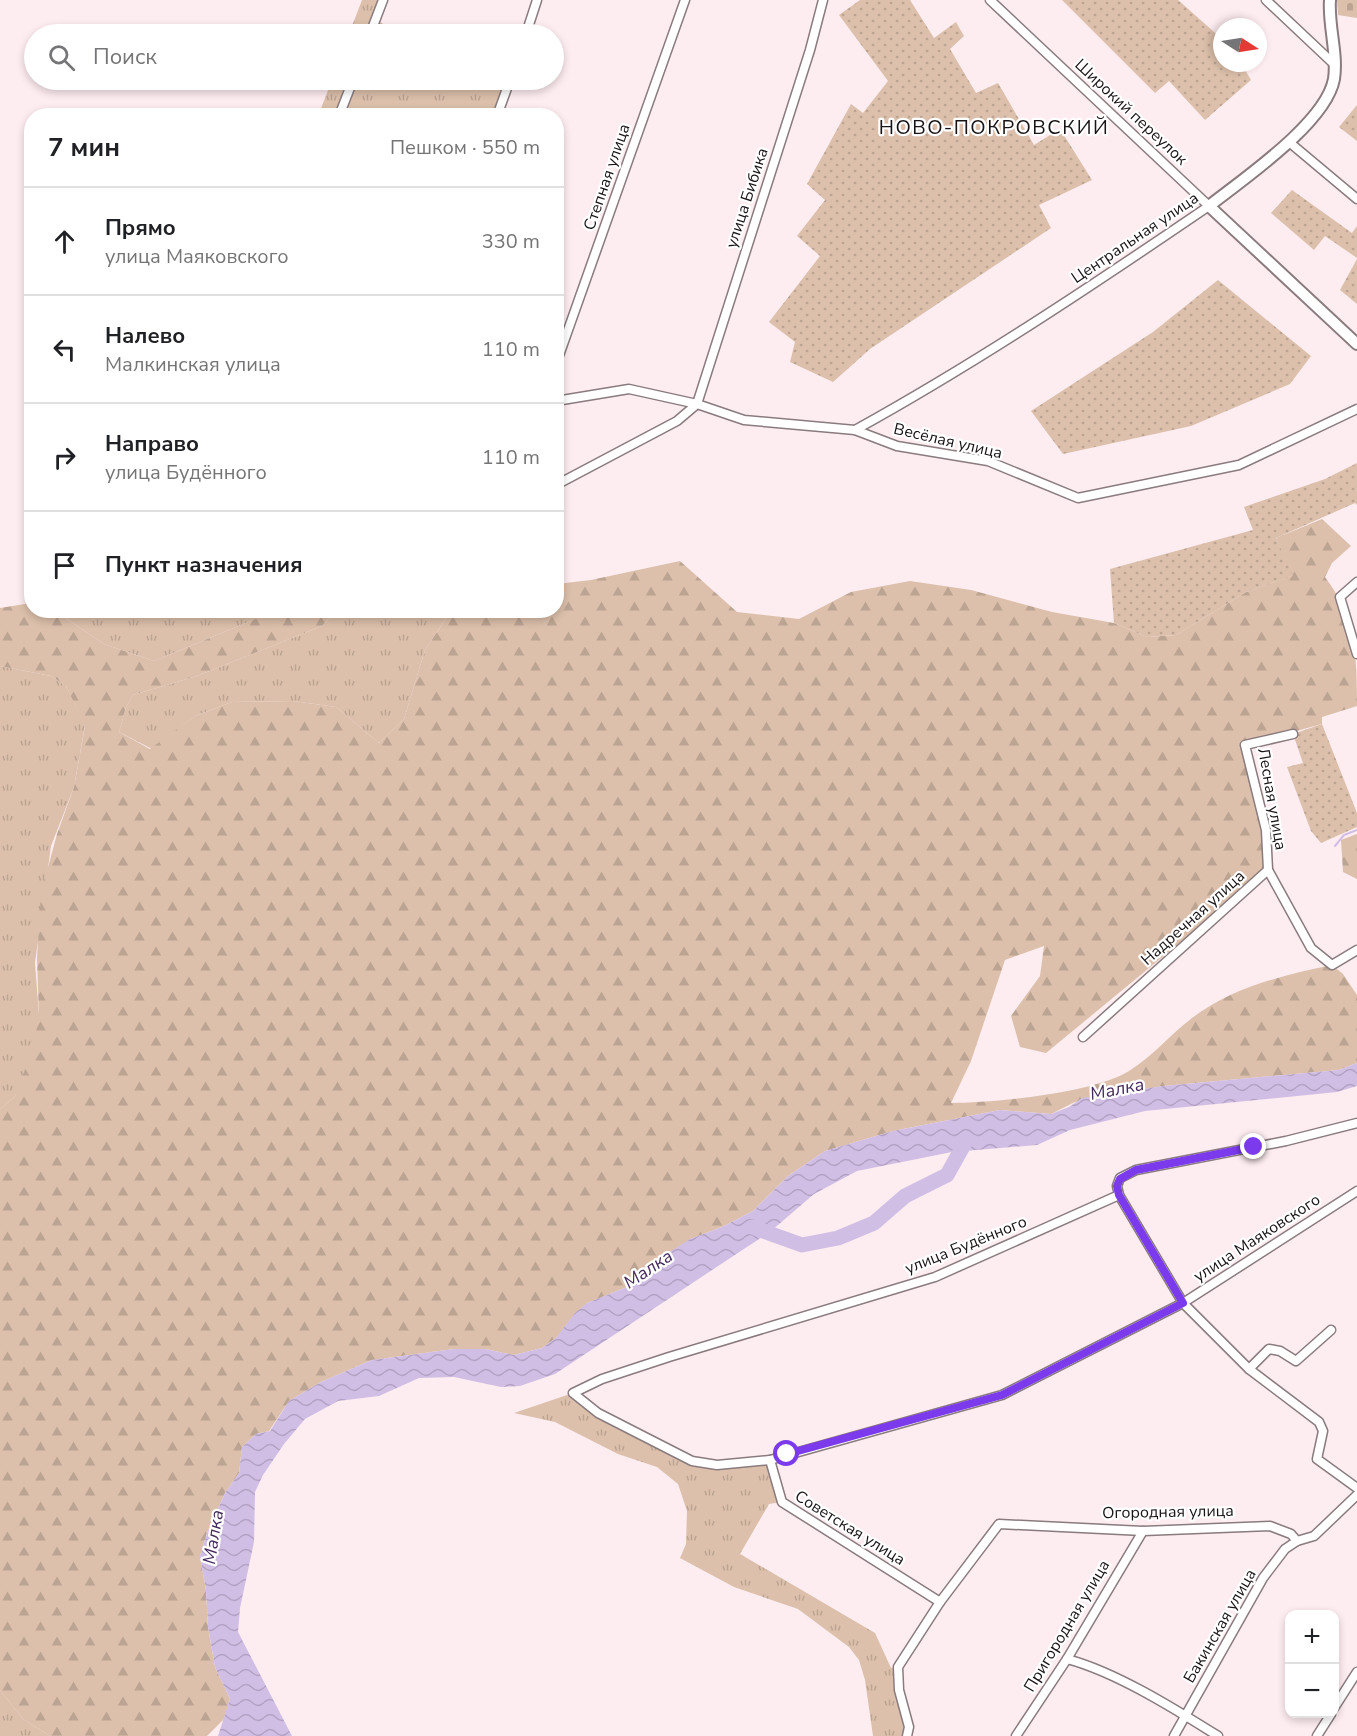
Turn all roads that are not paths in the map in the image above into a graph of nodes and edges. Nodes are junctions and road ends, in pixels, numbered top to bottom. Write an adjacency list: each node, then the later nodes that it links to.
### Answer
1 (383, 0): 8 (street)
2 (537, 0): 9 (street)
3 (685, 0): 18 (street, Степная улица)
4 (823, 0): 21 (street, улица Бибика)
5 (990, 0): 17 (street, Широкий переулок)
6 (1266, 0): 10 (street)
7 (1330, 0): 10 (street, Центральная улица)
8 (374, 24)
9 (529, 24)
10 (1335, 65): 15 (street, Центральная улица)
11 (349, 90): 13 (street)
12 (506, 90): 14 (street)
13 (342, 108)
14 (500, 108)
15 (1289, 142): 16 (street); 17 (street, Центральная улица)
16 (1357, 199)
17 (1209, 207): 19 (street, Широкий переулок); 23 (street, Центральная улица)
18 (564, 341)
19 (1357, 344)
20 (564, 400): 21 (street, Весёлая улица)
21 (697, 404): 23 (street, Весёлая улица); 24 (street)
22 (1357, 409): 23 (street, Весёлая улица)
23 (855, 430)
24 (564, 481)
25 (1357, 582): 26 (street)
26 (1357, 654)
27 (1293, 734): 28 (street, Лесная улица)
28 (1268, 870): 29 (street, Надречная улица); 30 (street, Надречная улица)
29 (1357, 950)
30 (1083, 1037)
31 (1357, 1123): 33 (street)
32 (1357, 1191): 34 (street, улица Маяковского)
33 (1119, 1195): 34 (street); 37 (street, улица Будённого)
34 (1183, 1303): 36 (street); 38 (street, улица Маяковского)
35 (1331, 1330): 36 (street)
36 (1249, 1369): 39 (street)
37 (573, 1393): 38 (street, улица Маяковского)
38 (770, 1460): 43 (street, Советская улица)
39 (1357, 1488)
40 (1357, 1495): 42 (street, Бакинская улица)
41 (1143, 1531): 42 (street, Огородная улица); 43 (street, Огородная улица); 44 (street, Пригородная улица)
42 (1297, 1541): 47 (street, Бакинская улица)
43 (939, 1602): 49 (street)
44 (1067, 1659): 47 (street); 50 (street, Пригородная улица)
45 (1357, 1672): 46 (street)
46 (1339, 1701)
47 (1186, 1716): 51 (street, Бакинская улица); 52 (street)
48 (1328, 1718): 53 (street)
49 (907, 1736)
50 (1016, 1736)
51 (1174, 1736)
52 (1218, 1736)
53 (1317, 1736)

